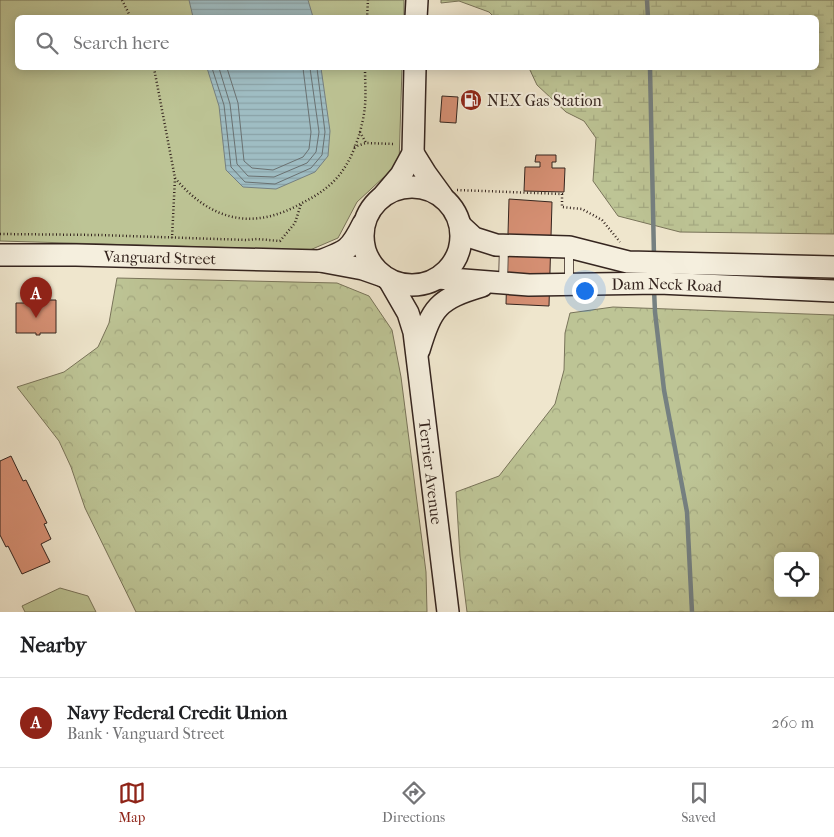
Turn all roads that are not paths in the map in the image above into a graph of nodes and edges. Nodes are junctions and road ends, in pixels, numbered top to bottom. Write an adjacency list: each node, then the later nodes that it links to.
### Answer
1 (417, 0): 2 (main road)
2 (416, 15)
3 (415, 70): 4 (main road)
4 (408, 149): 5 (main road); 6 (main road)
5 (450, 194): 6 (main road); 8 (main road)
6 (384, 196): 7 (main road)
7 (365, 220): 12 (main road, Vanguard Street); 16 (main road)
8 (461, 226): 9 (main road, Dam Neck Road); 17 (main road)
9 (504, 245): 10 (main road, Dam Neck Road); 18 (lane)
10 (570, 247): 14 (main road, Dam Neck Road); 19 (lane)
11 (0, 255): 12 (main road, Vanguard Street)
12 (320, 262): 16 (main road, Vanguard Street)
13 (834, 267): 15 (main road, Dam Neck Road)
14 (638, 273): 15 (main road, Dam Neck Road); 19 (main road, Dam Neck Road)
15 (702, 274): 20 (main road, Dam Neck Road)
16 (386, 278): 17 (main road); 21 (main road, Terrier Avenue)
17 (434, 280): 18 (main road, Dam Neck Road); 21 (main road, Terrier Avenue)
18 (498, 283): 19 (main road, Dam Neck Road); 22 (main road)
19 (568, 284)
20 (834, 290)
21 (414, 332): 22 (main road, Terrier Avenue)
22 (417, 355): 23 (main road, Terrier Avenue)
23 (448, 612)

